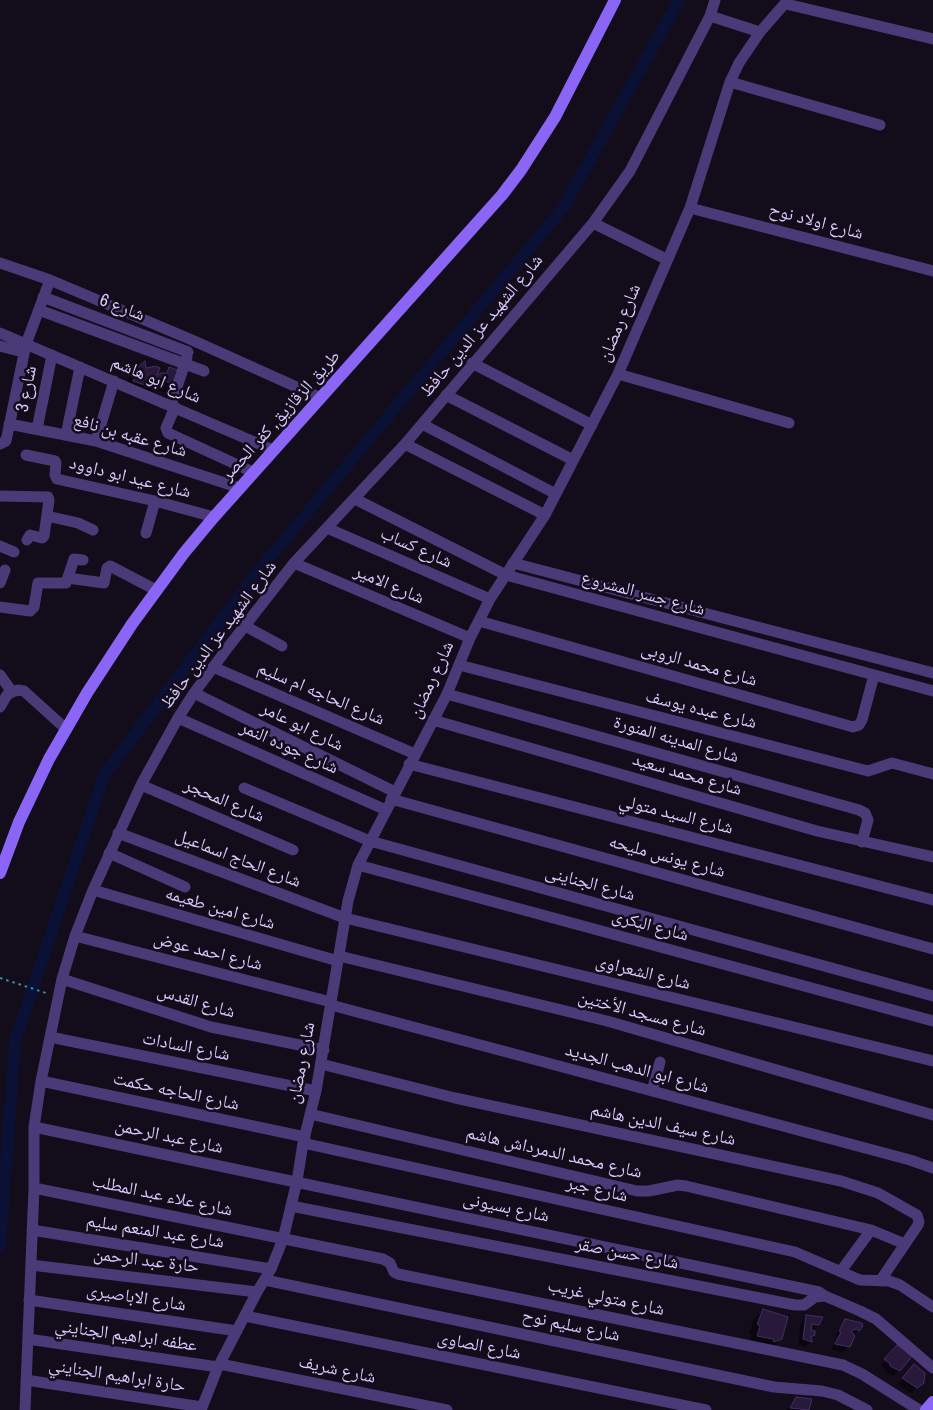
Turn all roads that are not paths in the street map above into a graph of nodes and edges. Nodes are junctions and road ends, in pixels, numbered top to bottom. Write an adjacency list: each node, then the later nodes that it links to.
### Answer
1 (615, 0): 30 (main road, طريق الزقازيق, كفر الحصر)
2 (715, 0): 4 (street, شارع الشهيد عز الدين حافظ)
3 (787, 2): 5 (street, شارع رمضان); 6 (street)
4 (710, 16): 5 (street); 10 (street, شارع الشهيد عز الدين حافظ)
5 (760, 32): 7 (street, شارع رمضان)
6 (933, 39)
7 (730, 82): 8 (street); 9 (street, شارع رمضان)
8 (880, 125)
9 (690, 208): 11 (street, شارع رمضان); 13 (street, شارع اولاد نوح)
10 (593, 223): 11 (street); 24 (street, شارع الشهيد عز الدين حافظ)
11 (666, 259): 27 (street, شارع رمضان)
12 (0, 263): 14 (street)
13 (933, 271)
14 (50, 280): 15 (street); 18 (street)
15 (43, 297): 16 (street); 21 (street, شارع 6)
16 (39, 310): 20 (street); 23 (street)
17 (0, 333): 20 (street)
18 (192, 340): 21 (street); 30 (street)
19 (0, 346): 20 (street)
20 (24, 348): 22 (street, شارع ابو هاشم); 33 (street)
21 (188, 352): 23 (street)
22 (52, 355): 25 (street, شارع ابو هاشم); 36 (street, شارع 3)
23 (184, 364): 26 (street); 31 (street)
24 (472, 364): 29 (street, شارع الشهيد عز الدين حافظ); 35 (street)
25 (80, 367): 28 (street, شارع ابو هاشم); 37 (street)
26 (204, 371)
27 (618, 374): 32 (street); 35 (street, شارع رمضان)
28 (114, 381): 31 (street, شارع ابو هاشم); 38 (street)
29 (446, 395): 34 (street, شارع الشهيد عز الدين حافظ); 43 (street)
30 (321, 398): 41 (main road, طريق الزقازيق, كفر الحصر)
31 (173, 406): 41 (street, شارع ابو هاشم); 44 (street)
32 (788, 423)
33 (9, 424): 36 (street, شارع عقبه بن نافع); 39 (street)
34 (422, 424): 40 (street, شارع الشهيد عز الدين حافظ); 46 (street)
35 (592, 425): 43 (street, شارع رمضان)
36 (37, 429): 37 (street, شارع عقبه بن نافع)
37 (66, 435): 38 (street, شارع عقبه بن نافع)
38 (96, 441): 45 (street, شارع عقبه بن نافع)
39 (3, 442)
40 (405, 444): 48 (street, شارع الشهيد عز الدين حافظ); 50 (street)
41 (273, 450): 44 (main road, طريق الزقازيق, كفر الحصر)
42 (26, 455): 49 (street, شارع عيد ابو داوود)
43 (573, 460): 46 (street, شارع رمضان)
44 (254, 472): 45 (main road, طريق الزقازيق, كفر الحصر)
45 (240, 488): 52 (main road, طريق الزقازيق, كفر الحصر)
46 (556, 494): 50 (street, شارع رمضان)
47 (0, 496): 51 (street)
48 (355, 499): 53 (street, شارع الشهيد عز الدين حافظ); 63 (street, شارع جسر المشروع)
49 (155, 501): 52 (street, شارع عيد ابو داوود); 55 (street)
50 (545, 515): 60 (street, شارع رمضان)
51 (47, 516): 54 (street); 56 (street)
52 (214, 517): 66 (main road, طريق الزقازيق, كفر الحصر)
53 (327, 528): 61 (street, شارع الشهيد عز الدين حافظ); 67 (street, شارع كساب)
54 (93, 530)
55 (146, 533)
56 (27, 540)
57 (0, 546): 58 (street)
58 (14, 552)
59 (83, 560): 64 (street)
60 (513, 563): 63 (street, شارع رمضان); 75 (street, شارع جسر المشروع)
61 (294, 564): 70 (street, شارع الشهيد عز الدين حافظ); 71 (street, شارع الامير)
62 (5, 570): 65 (street)
63 (506, 575): 67 (street, شارع رمضان); 76 (street, شارع جسر المشروع)
64 (68, 578): 66 (street); 68 (street)
65 (0, 583)
66 (156, 590): 85 (main road, طريق الزقازيق, كفر الحصر)
67 (490, 599): 69 (street, شارع رمضان)
68 (0, 607)
69 (479, 621): 71 (street, شارع رمضان); 76 (street, شارع محمد الروبى)
70 (244, 626): 72 (street); 74 (street, شارع الشهيد عز الدين حافظ)
71 (470, 638): 73 (street, شارع رمضان)
72 (282, 646)
73 (459, 665): 81 (street, شارع رمضان); 87 (street, شارع عبده يوسف)
74 (213, 667): 80 (street, شارع الشهيد عز الدين حافظ); 86 (street, شارع الحاجه ام سليم)
75 (933, 674)
76 (874, 675): 78 (street, شارع جسر المشروع)
77 (0, 676): 79 (street)
78 (933, 691)
79 (12, 692): 82 (street); 85 (street)
80 (194, 693): 83 (street, شارع الشهيد عز الدين حافظ); 90 (street, شارع ابو عامر)
81 (447, 694): 84 (street, شارع رمضان); 94 (street, شارع المدينه المنورة)
82 (0, 707)
83 (178, 718): 88 (street, شارع الشهيد عز الدين حافظ); 91 (street, شارع جوده النمر)
84 (433, 720): 86 (street, شارع رمضان); 94 (street, شارع محمد سعيد)
85 (66, 729): 99 (main road, طريق الزقازيق, كفر الحصر)
86 (412, 759): 90 (street, شارع رمضان); 102 (street, شارع السيد متولي)
87 (933, 774)
88 (141, 785): 92 (street, شارع الشهيد عز الدين حافظ); 95 (street, شارع المحجر)
89 (244, 788): 93 (street, شارع الجناينى)
90 (393, 795): 91 (street, شارع رمضان); 105 (street, شارع يونس مليحه)
91 (386, 810): 93 (street, شارع رمضان)
92 (118, 833): 96 (street, شارع الشهيد عز الدين حافظ); 103 (street, شارع الحاج اسماعيل)
93 (370, 841): 98 (street, شارع رمضان); 108 (street, شارع الجناينى)
94 (862, 842): 97 (street, شارع محمد سعيد)
95 (293, 850)
96 (110, 853): 100 (street); 101 (street, شارع الشهيد عز الدين حافظ)
97 (933, 857)
98 (358, 865): 103 (street, شارع رمضان); 110 (street, شارع البكرى)
99 (0, 873)
100 (185, 887)
101 (93, 890): 104 (street, شارع الشهيد عز الدين حافظ); 106 (street, شارع امين طعيمه)
102 (933, 900)
103 (345, 918): 106 (street, شارع رمضان); 113 (street, شارع الشعراوى)
104 (75, 936): 107 (street, شارع الشهيد عز الدين حافظ); 109 (street, شارع احمد عوض)
105 (933, 949)
106 (339, 958): 109 (street, شارع رمضان); 120 (street, شارع مسجد الأختين)
107 (62, 980): 111 (street, شارع الشهيد عز الدين حافظ); 112 (street, شارع القدس)
108 (933, 996)
109 (331, 1004): 112 (street, شارع رمضان); 118 (street, شارع ابو الدهب الجديد)
110 (933, 1021)
111 (50, 1037): 116 (street, شارع الشهيد عز الدين حافظ); 117 (street, شارع السادات)
112 (324, 1050): 115 (street, شارع رمضان)
113 (933, 1061)
114 (660, 1062): 118 (street)
115 (321, 1064): 117 (street, شارع رمضان); 130 (street, شارع سيف الدين هاشم)
116 (41, 1081): 121 (street, شارع الشهيد عز الدين حافظ); 122 (street, شارع الحاجه حكمت)
117 (316, 1091): 119 (street, شارع رمضان)
118 (652, 1091): 123 (street, شارع ابو الدهب الجديد)
119 (310, 1114): 122 (street, شارع رمضان); 128 (street, شارع محمد الدمرداش هاشم)
120 (933, 1115)
121 (34, 1127): 124 (street, شارع عبد الرحمن); 125 (street, شارع الشهيد عز الدين حافظ)
122 (304, 1140): 124 (street, شارع رمضان); 133 (street, شارع جبر)
123 (933, 1168)
124 (297, 1181): 126 (street, شارع رمضان); 137 (street, شارع بسيونى)
125 (34, 1188): 127 (street, شارع الشهيد عز الدين حافظ); 129 (street, شارع علاء عبد المطلب)
126 (291, 1206): 129 (street, شارع رمضان); 137 (street, شارع حسن صقر)
127 (32, 1230): 131 (street, شارع الشهيد عز الدين حافظ); 132 (street, شارع عبد المنعم سليم)
128 (871, 1230): 130 (street, شارع محمد الدمرداش هاشم); 133 (street)
129 (282, 1239): 132 (street, شارع رمضان); 152 (street, شارع متولي غريب)
130 (905, 1244): 135 (street, شارع سيف الدين هاشم)
131 (31, 1265): 136 (street, حارة عبد الرحمن); 138 (street, شارع الشهيد عز الدين حافظ)
132 (271, 1270): 134 (street, شارع رمضان)
133 (841, 1271): 135 (street, شارع جبر)
134 (265, 1280): 136 (street, شارع رمضان); 151 (street, شارع سليم نوح)
135 (880, 1281): 139 (street, شارع جبر)
136 (257, 1292): 140 (street, شارع رمضان)
137 (825, 1296): 144 (street)
138 (29, 1300): 141 (street, شارع الاباصيرى); 142 (street, شارع الشهيد عز الدين حافظ)
139 (933, 1307)
140 (245, 1316): 141 (street, شارع رمضان); 150 (street, شارع الصاوى)
141 (237, 1331): 143 (street, شارع رمضان)
142 (28, 1339): 143 (street, عطفه ابراهيم الجنايني); 145 (street, شارع الشهيد عز الدين حافظ)
143 (219, 1366): 147 (street, شارع رمضان); 149 (street, شارع شريف)
144 (933, 1368)
145 (26, 1380): 147 (street, حارة ابراهيم الجنايني); 148 (street, شارع الشهيد عز الدين حافظ)
146 (933, 1402): 153 (main road)
147 (202, 1408)
148 (25, 1410)
149 (447, 1410)
150 (706, 1410)
151 (868, 1410)
152 (919, 1410)
153 (926, 1410)

